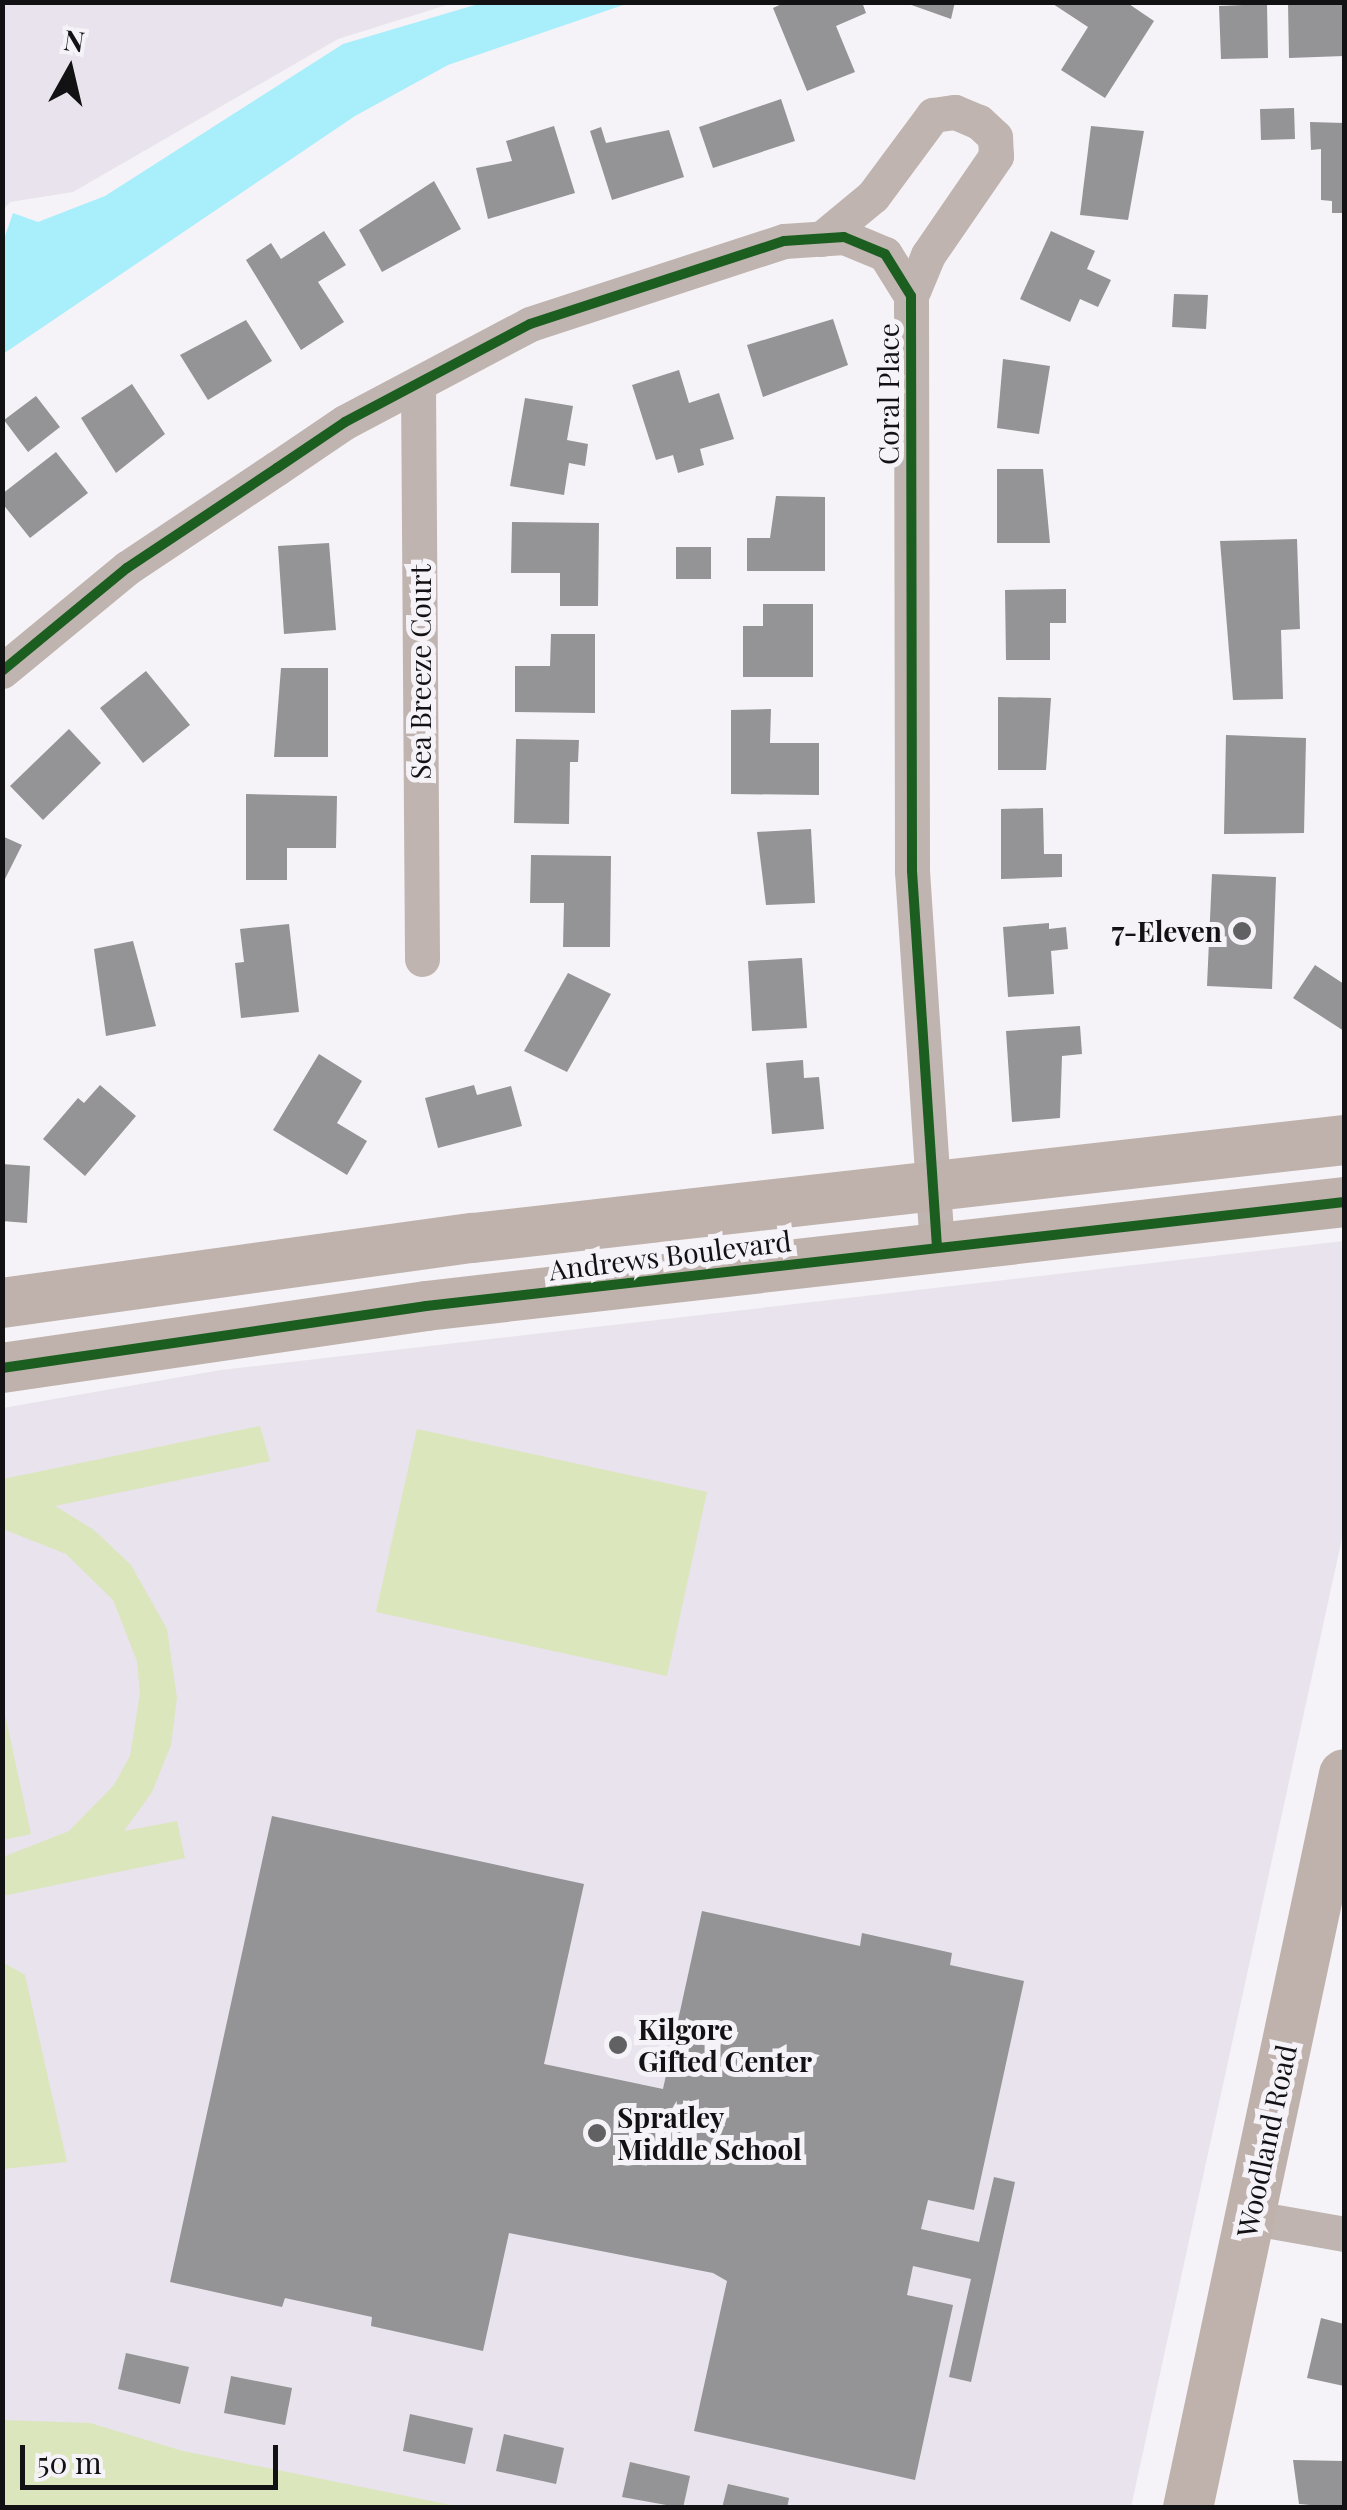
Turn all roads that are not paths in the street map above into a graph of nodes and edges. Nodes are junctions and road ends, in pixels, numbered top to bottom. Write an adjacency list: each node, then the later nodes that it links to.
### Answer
1 (822, 238): 2 (street, Coral Place); 2 (street, Coral Place); 3 (street, Coral Place)
2 (910, 296): 7 (street, Coral Place)
3 (418, 385): 4 (street, Coral Place); 5 (street, Sea Breeze Court)
4 (2, 671)
5 (422, 959)
6 (1344, 1140): 7 (street, Andrews Boulevard)
7 (932, 1187): 9 (street, Coral Place); 10 (street, Andrews Boulevard)
8 (1344, 1202): 9 (street, Andrews Boulevard)
9 (937, 1247): 11 (street, Andrews Boulevard)
10 (2, 1304)
11 (2, 1368)
12 (1344, 1774): 13 (street, Woodland Road)
13 (1249, 2217): 14 (street); 15 (street, Woodland Road)
14 (1344, 2234)
15 (1188, 2508)

